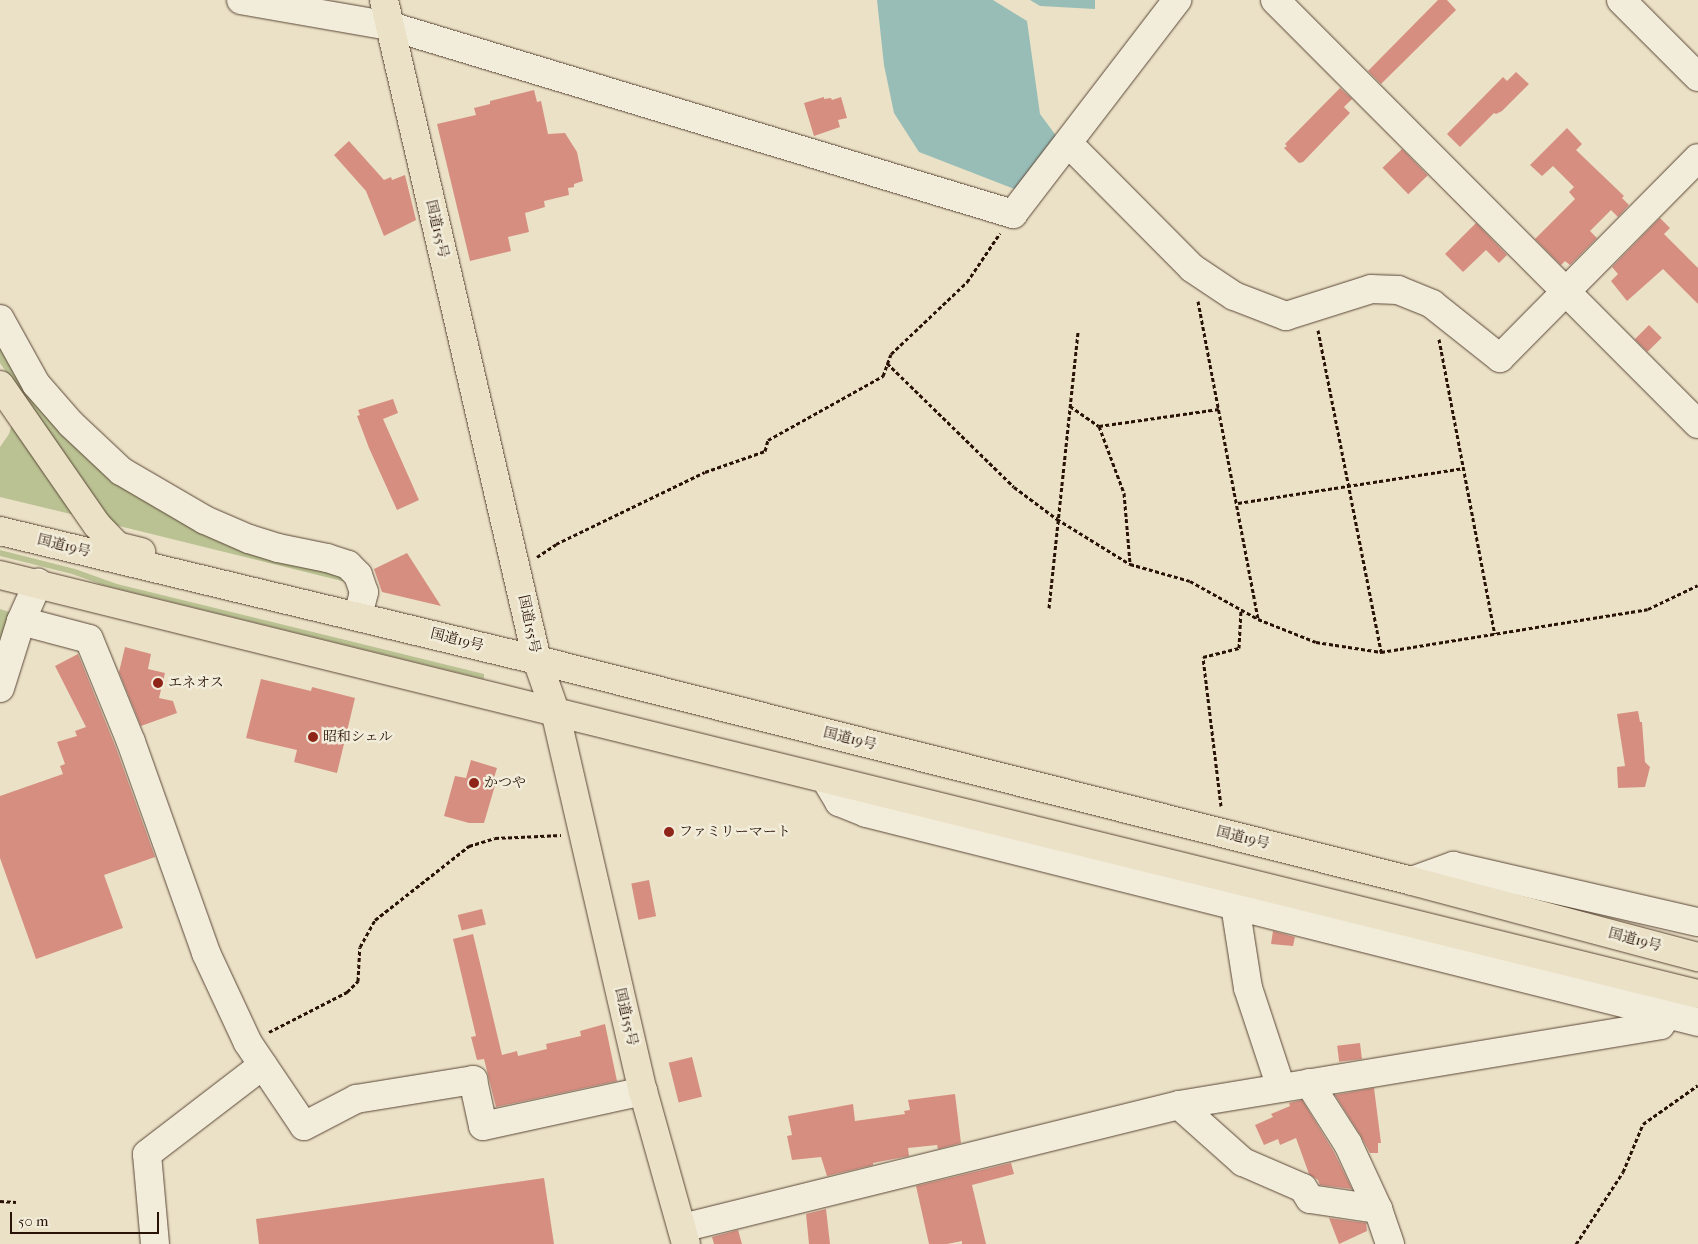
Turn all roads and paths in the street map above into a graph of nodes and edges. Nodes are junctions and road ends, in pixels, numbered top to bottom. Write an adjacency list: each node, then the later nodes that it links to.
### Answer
1 (241, 0): 5 (street)
2 (1177, 0): 7 (street)
3 (1275, 0): 11 (street)
4 (1621, 0): 6 (street)
5 (387, 13): 9 (street); 28 (highway, 国道155号)
6 (1698, 77)
7 (1068, 143): 9 (street); 10 (street)
8 (1698, 158): 11 (street)
9 (1012, 214): 16 (path)
10 (1192, 268): 13 (street); 19 (path)
11 (1566, 293): 12 (street); 20 (street)
12 (1432, 304): 13 (street); 22 (path)
13 (1313, 308): 23 (path)
14 (0, 319): 34 (street)
15 (1078, 331): 18 (path)
16 (888, 363): 25 (path); 28 (path)
17 (0, 385): 33 (highway)
18 (1070, 406): 21 (path); 25 (path)
19 (1218, 409): 21 (path); 24 (path)
20 (1698, 424)
21 (1100, 426): 27 (path)
22 (1464, 468): 23 (path); 37 (path)
23 (1348, 486): 24 (path); 38 (path)
24 (1238, 503): 35 (path)
25 (1057, 519): 27 (path); 31 (path)
26 (0, 530): 33 (highway, 国道19号)
27 (1130, 564): 32 (path)
28 (517, 570): 39 (highway, 国道155号)
29 (15, 582): 36 (street); 41 (highway)
30 (1698, 585): 37 (path)
31 (1049, 608)
32 (1241, 610): 35 (path); 43 (path)
33 (332, 611): 34 (highway, 国道19号)
34 (358, 616): 39 (highway, 国道19号)
35 (1258, 619): 38 (path)
36 (21, 621): 40 (street); 52 (street)
37 (1495, 634): 38 (path)
38 (1381, 652)
39 (537, 660): 41 (highway, 国道155号); 45 (highway, 国道19号)
40 (0, 688)
41 (555, 711): 42 (highway); 57 (highway, 国道155号)
42 (826, 780): 46 (street); 49 (highway)
43 (1221, 806)
44 (567, 834): 52 (path)
45 (1412, 881): 47 (street); 48 (highway, 国道19号)
46 (1235, 905): 50 (street); 56 (street)
47 (1698, 922)
48 (1698, 957)
49 (1698, 994)
50 (1670, 1014): 51 (street); 54 (street)
51 (1698, 1022)
52 (248, 1043): 53 (street)
53 (263, 1066): 57 (street); 63 (street)
54 (1309, 1083): 56 (street); 61 (street)
55 (1698, 1085): 65 (path)
56 (1281, 1088): 58 (street)
57 (643, 1091): 62 (highway, 国道155号)
58 (1179, 1105): 61 (street); 62 (street)
59 (0, 1201): 60 (path)
60 (16, 1202)
61 (1378, 1209): 64 (street)
62 (684, 1236)
63 (155, 1244)
64 (1390, 1244)
65 (1576, 1244)

